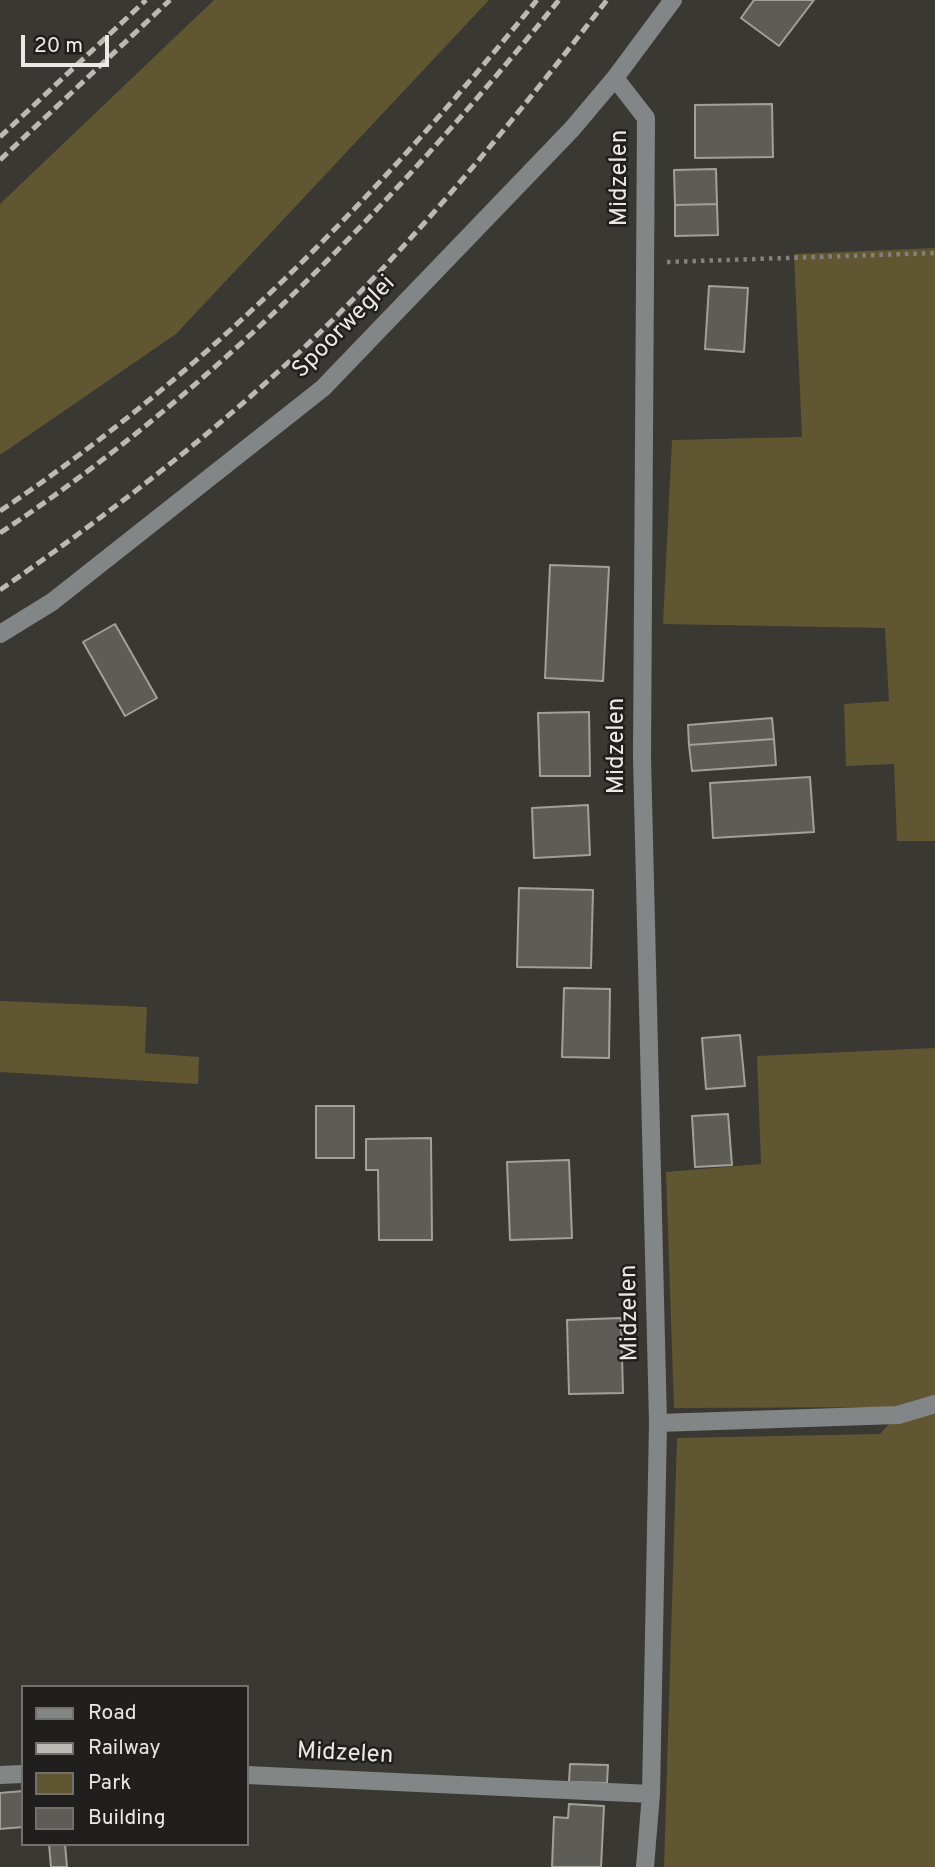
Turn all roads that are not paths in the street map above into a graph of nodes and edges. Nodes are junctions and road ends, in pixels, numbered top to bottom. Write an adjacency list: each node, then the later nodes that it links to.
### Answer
1 (673, 0): 2 (street, Spoorweglei)
2 (615, 78): 3 (street, Spoorweglei); 5 (street, Midzelen)
3 (0, 634)
4 (935, 1404): 5 (street)
5 (658, 1423): 9 (street, Midzelen)
6 (21, 1774): 7 (street)
7 (0, 1775)
8 (248, 1775): 9 (street, Midzelen)
9 (651, 1794): 10 (street, Midzelen)
10 (645, 1867)

